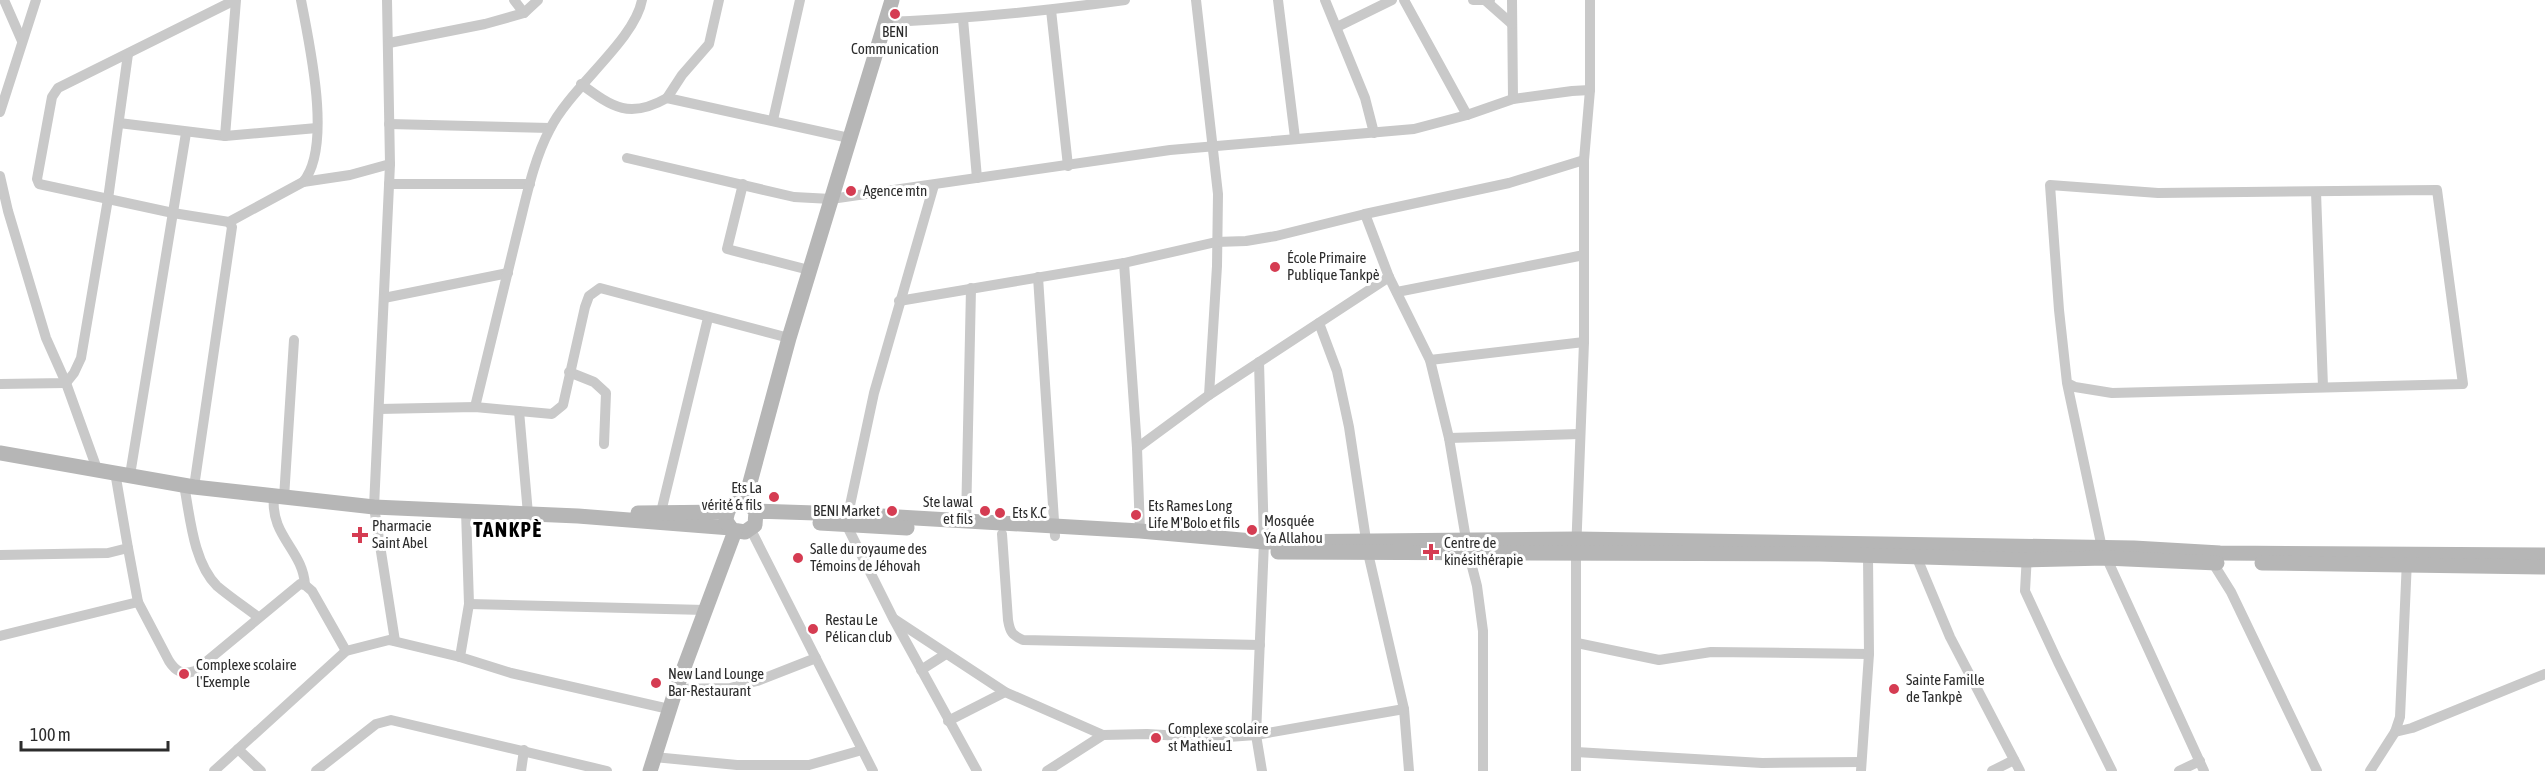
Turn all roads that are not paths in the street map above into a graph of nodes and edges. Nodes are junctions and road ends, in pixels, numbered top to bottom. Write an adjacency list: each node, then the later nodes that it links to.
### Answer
1 (4, 0): 28 (street)
2 (36, 0): 28 (street)
3 (235, 0): 30 (street); 44 (street)
4 (301, 0): 40 (street)
5 (387, 0): 29 (street)
6 (514, 0): 23 (street)
7 (538, 0): 23 (street)
8 (642, 0): 31 (street)
9 (719, 0): 33 (street)
10 (800, 0): 37 (street)
11 (892, 0): 25 (main road)
12 (1125, 0): 22 (street)
13 (1196, 0): 47 (street)
14 (1278, 0): 46 (street)
15 (1324, 0): 27 (street)
16 (1392, 0): 27 (street)
17 (1404, 0): 36 (street)
18 (1473, 0): 21 (street)
19 (1512, 0): 26 (street)
20 (1590, 0): 32 (street)
21 (1488, 1): 26 (street)
22 (1051, 10): 24 (street); 51 (street)
23 (524, 13): 29 (street)
24 (963, 19): 25 (street); 53 (street)
25 (885, 22): 45 (main road)
26 (1512, 24): 34 (street)
27 (1337, 27): 43 (street)
28 (22, 42): 35 (street)
29 (389, 43): 39 (street)
30 (128, 54): 38 (street); 60 (street)
31 (581, 84): 33 (street); 41 (street)
32 (1590, 90): 34 (street); 49 (street)
33 (667, 98): 37 (street)
34 (1513, 99): 36 (street)
35 (0, 110)
36 (1467, 115): 43 (street)
37 (773, 120): 45 (street)
38 (119, 123): 42 (street); 60 (street)
39 (389, 124): 41 (street); 50 (street)
40 (317, 128): 44 (street); 54 (street)
41 (550, 128): 56 (street)
42 (186, 132): 44 (street); 62 (street)
43 (1374, 133): 46 (street)
44 (225, 136)
45 (849, 138): 61 (main road)
46 (1295, 138): 47 (street)
47 (1212, 146): 51 (street); 65 (street)
48 (627, 158): 57 (street)
49 (1584, 160): 63 (street); 66 (street)
50 (390, 164): 54 (street); 55 (street)
51 (1068, 166): 53 (street)
52 (0, 176): 84 (street)
53 (977, 178): 58 (street)
54 (303, 182): 64 (street)
55 (389, 184): 56 (street); 74 (street)
56 (530, 184): 69 (street)
57 (743, 184): 61 (street); 68 (street)
58 (934, 185): 61 (street); 75 (street)
59 (2316, 192): 85 (street); 87 (street); 87 (street)
60 (108, 199): 62 (street); 84 (street)
61 (831, 199): 68 (main road)
62 (172, 213): 64 (street); 98 (street)
63 (1365, 214): 65 (street); 70 (street)
64 (229, 222): 99 (street)
65 (1216, 242): 67 (street); 88 (street)
66 (1584, 255): 73 (street); 80 (street)
67 (1124, 263): 71 (street); 95 (street)
68 (809, 270): 78 (main road)
69 (508, 273): 74 (street); 89 (street)
70 (1389, 276): 73 (street); 77 (street)
71 (1038, 277): 72 (street); 112 (street)
72 (971, 288): 75 (street); 109 (street)
73 (1397, 292): 81 (street)
74 (384, 298): 90 (street)
75 (899, 301): 108 (street)
76 (708, 318): 78 (street); 83 (street); 103 (street)
77 (1319, 323): 82 (street); 117 (street)
78 (789, 338): 107 (main road)
79 (294, 340): 100 (street)
80 (1584, 342): 81 (street); 92 (street)
81 (1430, 360): 93 (street)
82 (1259, 362): 88 (street); 116 (street)
83 (570, 372): 91 (street); 94 (street)
84 (66, 382): 86 (street); 97 (street)
85 (2067, 383): 87 (street); 121 (street)
86 (0, 384)
87 (2323, 387)
88 (1209, 395): 95 (street)
89 (475, 407): 90 (street); 91 (street)
90 (379, 409): 101 (street)
91 (519, 411): 105 (street)
92 (1580, 435): 93 (street); 115 (street)
93 (1449, 438): 114 (street)
94 (604, 444)
95 (1137, 448): 111 (street)
96 (0, 453): 97 (main road)
97 (97, 469): 98 (main road)
98 (123, 473): 99 (main road); 118 (street)
99 (189, 486): 100 (main road); 132 (street)
100 (279, 497): 101 (main road); 128 (street)
101 (374, 507): 102 (main road); 135 (street)
102 (466, 511): 105 (main road); 130 (street)
103 (661, 512): 104 (main road); 106 (main road)
104 (727, 512): 107 (main road); 110 (main road)
105 (528, 514): 106 (main road)
106 (578, 516): 110 (main road)
107 (752, 516): 108 (main road); 110 (main road); 142 (street)
108 (846, 519): 109 (main road); 113 (main road); 133 (street)
109 (966, 522): 112 (main road)
110 (733, 529): 131 (main road)
111 (1140, 531): 112 (main road); 116 (main road)
112 (1055, 532): 113 (main road); 116 (main road)
113 (1002, 534): 137 (street)
114 (1467, 546): 115 (main road); 117 (main road); 172 (street)
115 (1576, 546): 119 (main road); 136 (street)
116 (1264, 547): 117 (main road); 137 (street)
117 (1368, 547): 148 (street)
118 (128, 548): 123 (street); 129 (street)
119 (1871, 550): 120 (main road); 140 (street)
120 (1917, 551): 122 (main road); 157 (street)
121 (2104, 553): 122 (main road); 125 (main road); 159 (street)
122 (2028, 554): 176 (street)
123 (0, 555)
124 (2545, 555): 126 (main road)
125 (2211, 558): 126 (main road); 178 (street)
126 (2407, 559): 127 (main road); 150 (street)
127 (2545, 567)
128 (305, 585): 132 (street); 138 (street)
129 (138, 602): 132 (street); 134 (street)
130 (469, 604): 131 (street); 141 (street)
131 (705, 610): 145 (main road)
132 (258, 617)
133 (893, 618): 139 (street); 143 (street)
134 (0, 636)
135 (395, 641): 138 (street); 141 (street)
136 (1577, 643): 140 (street); 156 (street)
137 (1260, 645): 152 (street)
138 (346, 651): 153 (street)
139 (946, 654): 143 (street); 146 (street)
140 (1869, 654): 160 (street)
141 (460, 657): 147 (street)
142 (816, 658): 145 (street); 155 (street)
143 (921, 670): 149 (street)
144 (2545, 674): 150 (street)
145 (676, 689): 147 (main road)
146 (1005, 692): 149 (street); 151 (street)
147 (669, 709): 158 (main road)
148 (1404, 710): 152 (street); 171 (street)
149 (948, 720): 168 (street)
150 (2395, 732): 179 (street)
151 (1103, 735): 152 (street); 169 (street)
152 (1256, 735): 170 (street)
153 (238, 749): 162 (street); 163 (street)
154 (524, 750): 164 (street); 165 (street); 166 (street)
155 (862, 750): 161 (street); 167 (street)
156 (1576, 752): 160 (street); 173 (street)
157 (2014, 760): 174 (street); 175 (street)
158 (652, 764): 161 (street)
159 (2202, 766): 177 (street)
160 (1861, 767)
161 (736, 768)
162 (214, 771)
163 (261, 771)
164 (316, 771)
165 (520, 771)
166 (607, 771)
167 (873, 771)
168 (977, 771)
169 (1047, 771)
170 (1262, 771)
171 (1409, 771)
172 (1483, 771)
173 (1576, 771)
174 (1992, 771)
175 (2020, 771)
176 (2112, 771)
177 (2179, 771)
178 (2317, 771)
179 (2370, 771)

